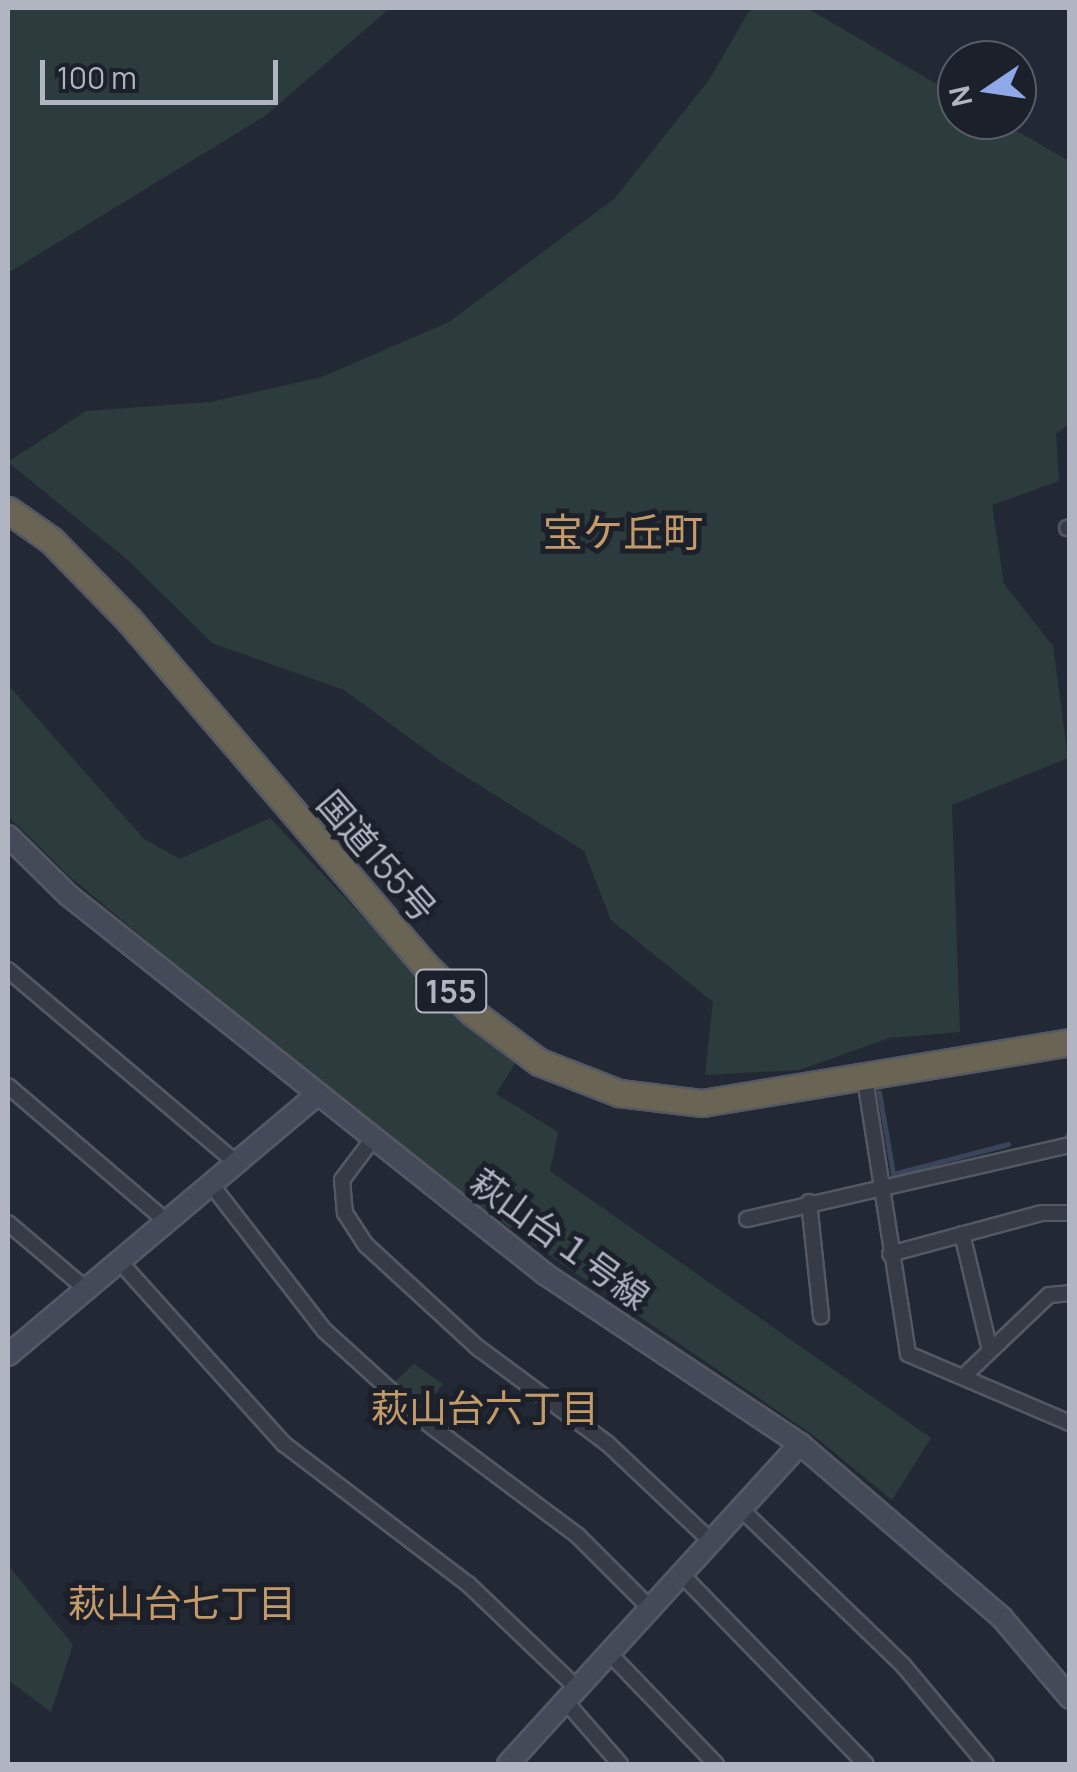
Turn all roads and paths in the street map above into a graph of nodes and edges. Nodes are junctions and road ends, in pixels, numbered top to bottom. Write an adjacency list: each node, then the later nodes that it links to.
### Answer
1 (8, 510): 5 (highway, 国道155号 / 155)
2 (8, 836): 7 (street, 萩山台１号線)
3 (8, 970): 10 (street)
4 (1070, 1042): 5 (highway, 国道155号 / 155)
5 (865, 1079): 12 (street)
6 (8, 1086): 16 (street)
7 (317, 1094): 8 (street, 萩山台１号線); 10 (street)
8 (372, 1140): 28 (street, 萩山台１号線); 30 (street)
9 (1070, 1144): 12 (street)
10 (235, 1162): 11 (street)
11 (210, 1184): 16 (street); 32 (street)
12 (877, 1184): 13 (street); 19 (street)
13 (810, 1202): 15 (street); 23 (street)
14 (1070, 1212): 18 (street)
15 (747, 1219)
16 (166, 1222): 20 (street)
17 (8, 1223): 21 (street)
18 (962, 1234): 19 (street); 24 (street)
19 (890, 1254): 26 (street)
20 (120, 1262): 21 (street); 34 (street)
21 (87, 1290): 25 (street)
22 (1070, 1293): 24 (street)
23 (821, 1316)
24 (990, 1350): 26 (street)
25 (8, 1356)
26 (965, 1375): 27 (street)
27 (1070, 1423)
28 (800, 1444): 29 (street); 35 (street, 萩山台１号線)
29 (744, 1512): 30 (street); 40 (street)
30 (712, 1542): 31 (street)
31 (683, 1576): 32 (street); 39 (street)
32 (652, 1610): 33 (street)
33 (610, 1654): 34 (street); 38 (street)
34 (572, 1696): 36 (street); 37 (street)
35 (1070, 1698)
36 (508, 1764)
37 (620, 1764)
38 (716, 1764)
39 (866, 1764)
40 (986, 1764)

